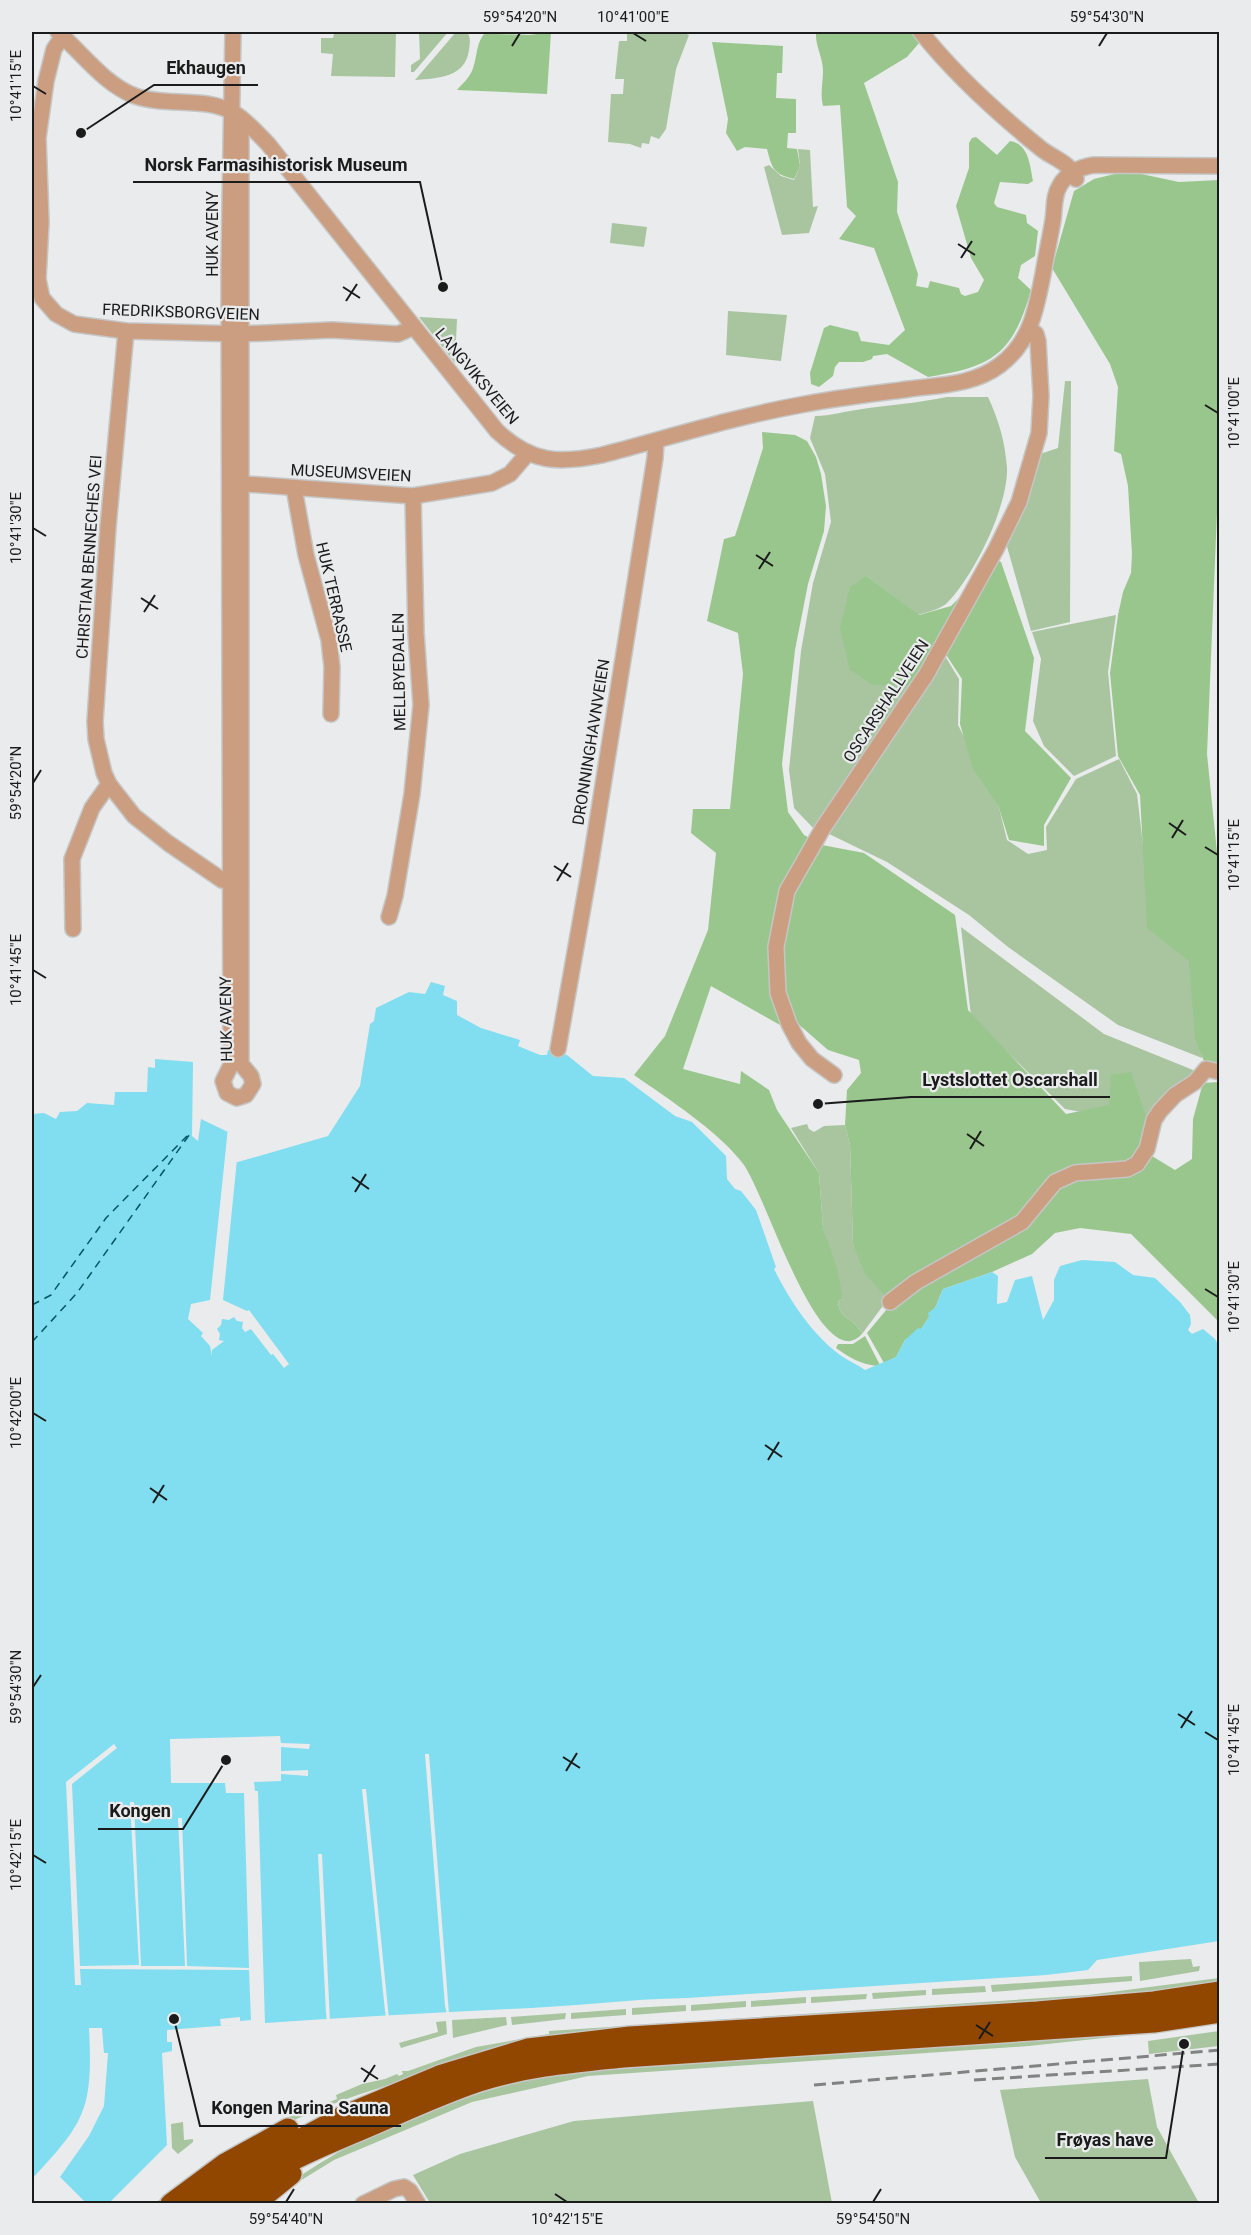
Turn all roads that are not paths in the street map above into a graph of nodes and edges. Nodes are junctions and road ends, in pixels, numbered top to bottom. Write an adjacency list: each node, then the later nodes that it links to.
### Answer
1 (233, 32): 4 (street, HUK AVENY)
2 (921, 32): 6 (street)
3 (60, 34): 4 (street, LANGVIKSVEIEN); 9 (street, FREDRIKSBORGVEIEN)
4 (236, 115): 7 (street, LANGVIKSVEIEN); 10 (street, HUK AVENY)
5 (1220, 166): 6 (street)
6 (1072, 177): 8 (street, LANGVIKSVEIEN)
7 (414, 327): 10 (street, FREDRIKSBORGVEIEN); 12 (street, LANGVIKSVEIEN)
8 (1030, 329): 11 (street, LANGVIKSVEIEN); 24 (street, OSCARSHALLVEIEN)
9 (126, 332): 10 (street, FREDRIKSBORGVEIEN); 17 (street, CHRISTIAN BENNECHES VEI)
10 (236, 333): 13 (street, HUK AVENY)
11 (656, 441): 12 (street, LANGVIKSVEIEN); 22 (street, DRONNINGHAVNVEIEN)
12 (528, 453): 15 (street, MUSEUMSVEIEN)
13 (236, 483): 14 (street, MUSEUMSVEIEN); 18 (street, HUK AVENY)
14 (294, 488): 15 (street, MUSEUMSVEIEN); 16 (street, HUK TERRASSE)
15 (413, 496): 19 (street, MELLBYEDALEN)
16 (331, 714)
17 (109, 784): 18 (street, CHRISTIAN BENNECHES VEI); 20 (street)
18 (237, 883): 21 (street, HUK AVENY)
19 (389, 917)
20 (73, 929)
21 (237, 967): 21 (street, HUK AVENY)
22 (558, 1049)
23 (1220, 1072): 25 (street)
24 (834, 1075)
25 (890, 1302)
26 (1220, 1992): 28 (highway)
27 (1220, 2012): 29 (highway)
28 (384, 2099): 31 (highway); 32 (highway)
29 (349, 2135): 33 (highway); 34 (highway)
30 (414, 2197): 35 (street)
31 (171, 2204)
32 (198, 2204)
33 (225, 2204)
34 (254, 2204)
35 (363, 2204)

